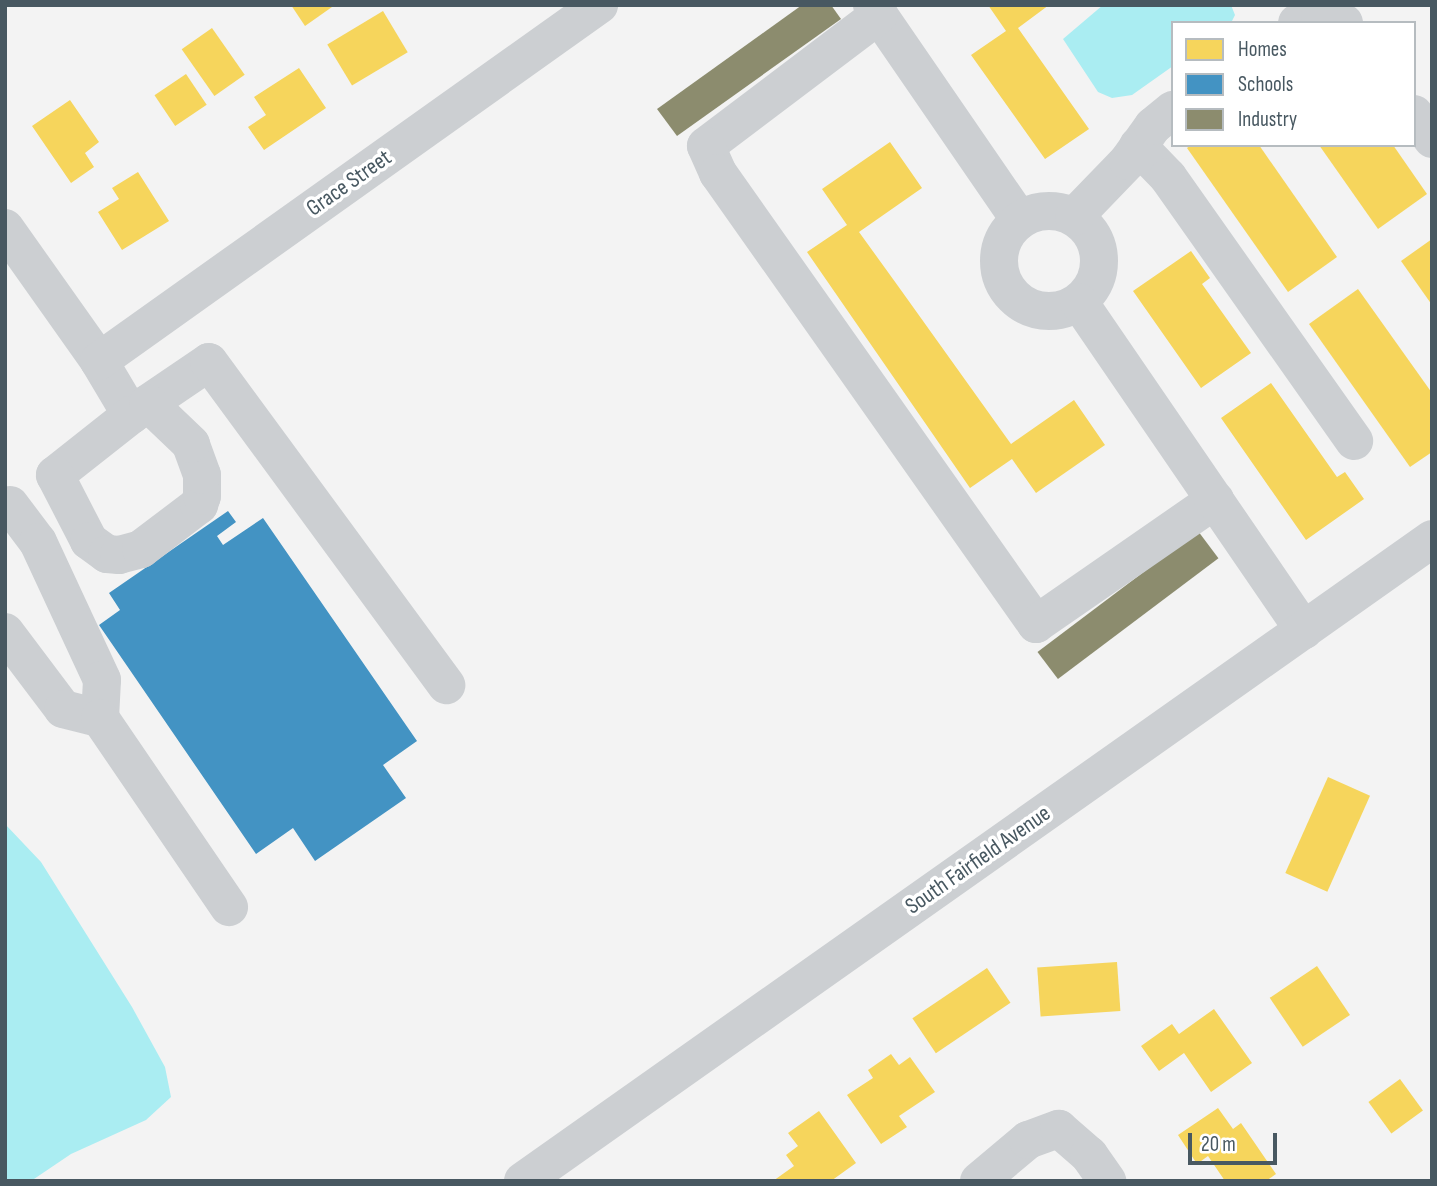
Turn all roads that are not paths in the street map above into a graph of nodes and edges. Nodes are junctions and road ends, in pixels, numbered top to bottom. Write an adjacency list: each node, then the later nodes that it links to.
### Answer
1 (599, 5): 13 (street, Grace Street)
2 (875, 8): 10 (street); 17 (street)
3 (1304, 21): 4 (street)
4 (1337, 21)
5 (1171, 112): 8 (street)
6 (1416, 117): 7 (street)
7 (1432, 139)
8 (1138, 146): 9 (street); 15 (street)
9 (1074, 217): 10 (street); 12 (street)
10 (1020, 220): 12 (street)
11 (5, 228): 13 (street)
12 (1079, 302): 17 (street)
13 (99, 361): 14 (street)
14 (139, 409): 16 (street); 16 (street); 22 (street)
15 (1354, 441)
16 (55, 475): 18 (street)
17 (1215, 500): 20 (street)
18 (8, 506): 23 (street)
19 (1432, 539): 20 (street, South Fairfield Avenue)
20 (1304, 630): 25 (street, South Fairfield Avenue)
21 (5, 632): 23 (street)
22 (446, 685)
23 (100, 718): 24 (street)
24 (229, 907)
25 (523, 1181)
26 (979, 1181): 27 (street)
27 (1107, 1181)

